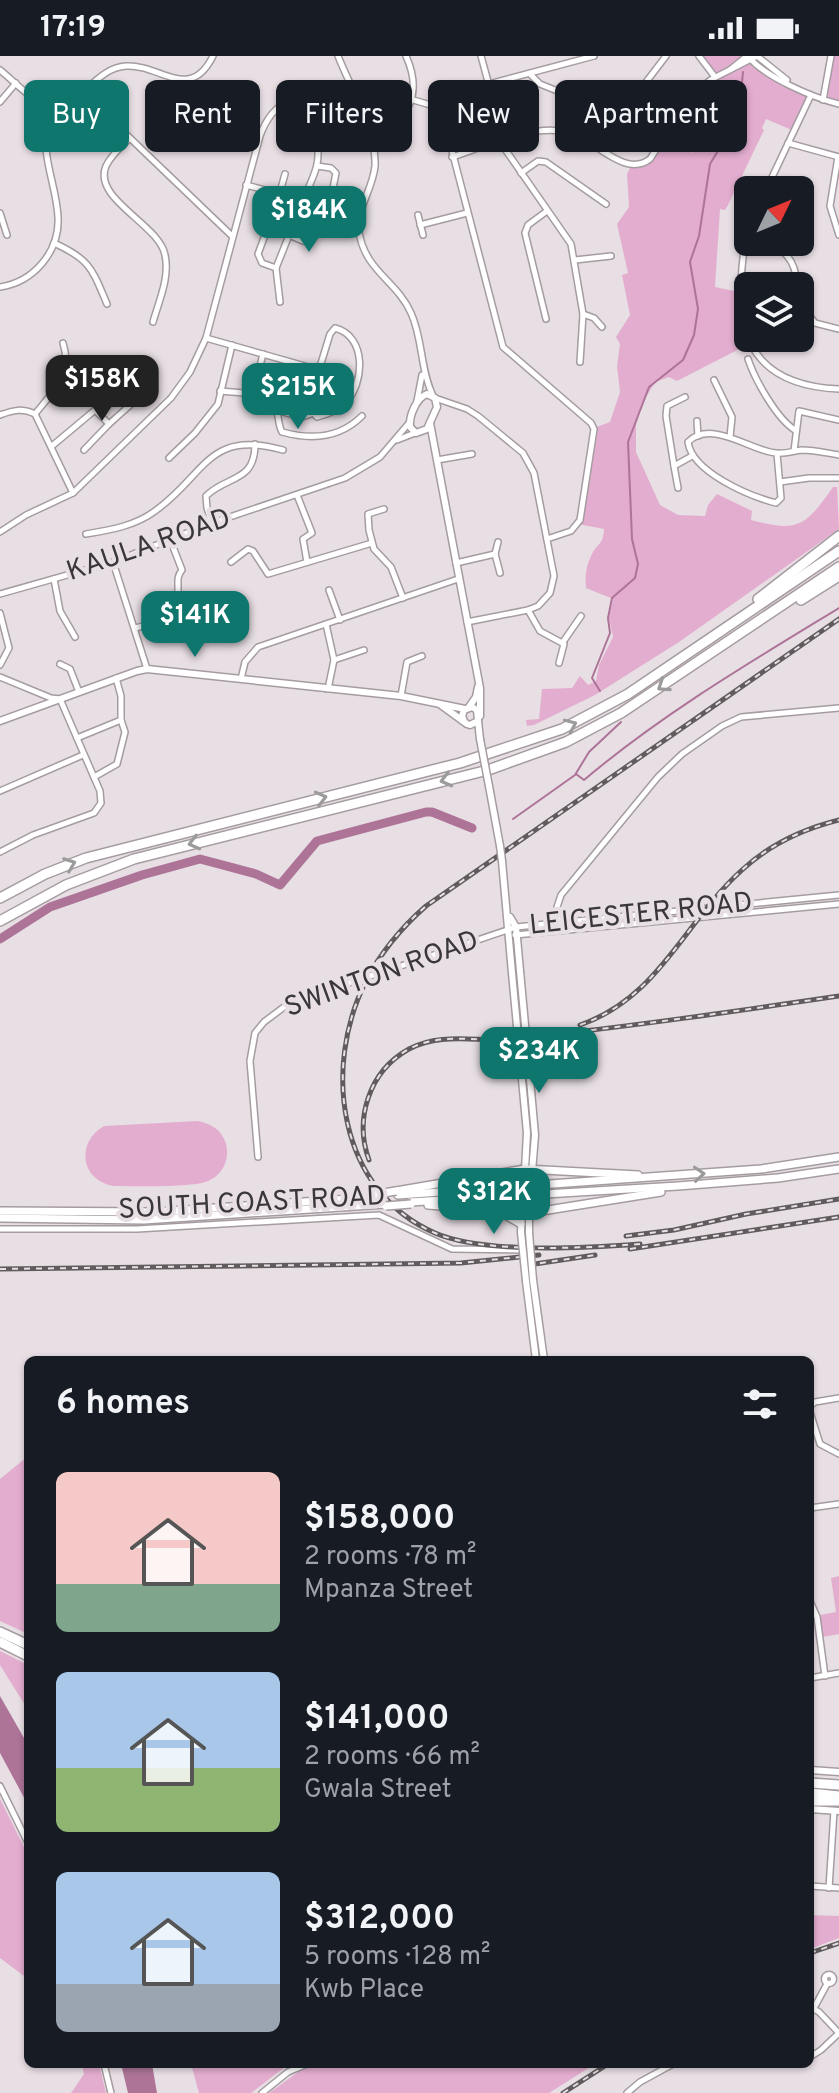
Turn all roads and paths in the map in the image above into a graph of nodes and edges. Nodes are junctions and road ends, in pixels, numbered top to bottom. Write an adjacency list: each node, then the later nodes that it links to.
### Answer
1 (213, 56): 13 (street)
2 (338, 56): 14 (street)
3 (406, 56): 21 (street)
4 (481, 56): 15 (street)
5 (594, 56): 11 (street)
6 (666, 56): 17 (street)
7 (699, 56): 12 (street)
8 (831, 56): 24 (street)
9 (752, 57): 12 (street); 22 (street)
10 (0, 70): 18 (street)
11 (530, 74): 16 (street); 20 (street)
12 (715, 77): 28 (street)
13 (96, 80)
14 (347, 80)
15 (488, 80)
16 (505, 80)
17 (646, 80)
18 (16, 83): 19 (street); 25 (street)
19 (24, 88)
20 (555, 90)
21 (412, 92)
22 (811, 95): 24 (street); 30 (street)
23 (412, 99): 36 (street)
24 (823, 100): 26 (street)
25 (0, 102)
26 (839, 104)
27 (276, 111): 42 (street)
28 (539, 132)
29 (130, 138): 58 (street); 69 (street)
30 (788, 143): 37 (street); 41 (street)
31 (46, 152): 59 (street)
32 (319, 152): 38 (street)
33 (373, 152): 79 (street)
34 (468, 152): 36 (street)
35 (509, 152): 39 (street)
36 (452, 157): 49 (street)
37 (838, 157): 57 (street)
38 (317, 166): 44 (street); 45 (street)
39 (521, 173): 46 (street); 47 (street)
40 (285, 174): 43 (street)
41 (773, 176)
42 (246, 185): 43 (street); 58 (street)
43 (280, 192): 45 (street); 63 (street)
44 (332, 193)
45 (303, 200): 55 (street)
46 (606, 204)
47 (547, 211): 62 (street); 68 (street)
48 (0, 213): 52 (street)
49 (467, 213): 53 (street); 132 (street)
50 (418, 215): 53 (street)
51 (315, 223): 55 (street)
52 (2, 224): 54 (street)
53 (420, 225): 56 (street)
54 (7, 235)
55 (289, 235): 63 (street)
56 (423, 235)
57 (839, 235)
58 (232, 236): 73 (street)
59 (54, 243): 64 (street); 66 (street)
60 (611, 256): 62 (street)
61 (746, 256): 84 (street)
62 (575, 260): 67 (street)
63 (276, 268): 65 (street)
64 (0, 287)
65 (280, 302)
66 (107, 304)
67 (583, 314): 71 (street); 78 (street)
68 (546, 319)
69 (153, 322)
70 (814, 322): 72 (street)
71 (602, 327)
72 (839, 329)
73 (206, 338): 75 (street); 124 (street)
74 (63, 343): 94 (street)
75 (232, 345): 76 (street); 85 (street)
76 (263, 354): 80 (street); 86 (street)
77 (748, 359): 103 (street)
78 (580, 362)
79 (422, 366): 87 (street); 89 (street)
80 (319, 370): 95 (street); 95 (street)
81 (133, 373): 91 (street)
82 (714, 380): 106 (street)
83 (148, 389): 102 (street)
84 (839, 389)
85 (220, 391): 86 (street); 118 (street)
86 (252, 397): 92 (street)
87 (434, 397): 89 (street); 90 (street); 93 (street)
88 (685, 397): 120 (street)
89 (417, 401): 100 (street)
90 (456, 405): 93 (street); 132 (street)
91 (95, 410): 102 (street); 109 (street)
92 (279, 411): 95 (street); 97 (street)
93 (436, 411): 101 (street)
94 (35, 414): 96 (street); 109 (street)
95 (311, 414)
96 (0, 415)
97 (362, 416)
98 (839, 420): 103 (street)
99 (697, 421): 105 (street)
100 (409, 423): 104 (street); 107 (street, KAULA ROAD)
101 (430, 423): 104 (street); 110 (street)
102 (109, 424): 111 (street)
103 (795, 430): 113 (street)
104 (417, 433): 107 (street, KAULA ROAD); 110 (street)
105 (698, 436): 106 (street); 117 (street)
106 (730, 437): 115 (street)
107 (396, 441): 125 (street, KAULA ROAD)
108 (255, 444): 112 (street); 127 (street); 129 (street)
109 (52, 446): 124 (street)
110 (434, 449): 119 (street)
111 (84, 450)
112 (283, 450)
113 (794, 451): 115 (street); 116 (street)
114 (472, 454): 119 (street)
115 (777, 454): 122 (street)
116 (839, 455)
117 (692, 456): 120 (street); 122 (street)
118 (169, 458)
119 (436, 460): 140 (street)
120 (674, 466): 123 (street)
121 (839, 478): 122 (street)
122 (780, 482)
123 (678, 488)
124 (73, 493): 128 (street)
125 (297, 495): 127 (street, KAULA ROAD); 139 (street)
126 (384, 509): 134 (street)
127 (212, 523): 131 (street, KAULA ROAD)
128 (0, 532)
129 (86, 534)
130 (839, 536): 160 (highway)
131 (170, 539): 137 (street, KAULA ROAD); 155 (street)
132 (547, 539): 149 (street)
133 (498, 542): 136 (street)
134 (372, 543): 139 (street); 148 (street)
135 (839, 551): 160 (highway)
136 (495, 554): 140 (street); 142 (street)
137 (113, 562): 144 (street, KAULA ROAD); 155 (street)
138 (231, 562): 139 (street)
139 (307, 562)
140 (455, 564): 145 (street)
141 (839, 567): 158 (highway)
142 (500, 573)
143 (839, 576): 158 (highway)
144 (54, 579): 147 (street, KAULA ROAD); 156 (street)
145 (458, 579): 148 (street); 153 (street)
146 (329, 590): 152 (street)
147 (0, 594)
148 (403, 598): 152 (street)
149 (528, 610): 153 (street); 157 (street)
150 (0, 613): 165 (street)
151 (581, 616): 157 (street)
152 (340, 620): 154 (street)
153 (466, 622): 170 (street)
154 (326, 624): 162 (street); 169 (street)
155 (135, 628): 166 (street)
156 (75, 637)
157 (563, 642): 163 (street)
158 (727, 643): 192 (highway, one-way to 192)
159 (364, 650): 162 (street)
160 (685, 654): 189 (highway, one-way to 160)
161 (422, 656): 173 (street)
162 (334, 660): 171 (street)
163 (559, 663)
164 (60, 664): 172 (street)
165 (0, 665)
166 (147, 669): 168 (street); 169 (street)
167 (0, 677): 174 (street)
168 (116, 678): 172 (street); 179 (street)
169 (241, 679): 171 (street)
170 (477, 679): 176 (street); 178 (street)
171 (328, 689): 173 (street)
172 (79, 692): 174 (street)
173 (401, 696): 175 (street)
174 (60, 699): 180 (street); 182 (street)
175 (431, 700): 176 (street); 181 (street)
176 (467, 708): 178 (street); 181 (street)
177 (839, 708): 194 (street)
178 (479, 718): 181 (street); 183 (street)
179 (121, 720): 182 (street); 185 (street)
180 (0, 721)
181 (467, 723): 183 (street)
182 (77, 738): 184 (street)
183 (480, 739): 195 (street, bridge)
184 (83, 755): 185 (street); 186 (street)
185 (94, 777): 187 (street)
186 (0, 791)
187 (0, 852)
188 (839, 895): 191 (street, LEICESTER ROAD)
189 (0, 898)
190 (839, 904): 193 (street, LEICESTER ROAD)
191 (631, 915): 193 (street); 194 (street, LEICESTER ROAD)
192 (0, 921)
193 (632, 923): 194 (street, LEICESTER ROAD)
194 (557, 926): 195 (street, LEICESTER ROAD); 197 (street, LEICESTER ROAD)
195 (511, 930): 196 (street, LEICESTER ROAD); 197 (street); 198 (street)
196 (498, 934): 199 (street, SWINTON ROAD, bridge)
197 (518, 935): 198 (street)
198 (516, 972): 203 (street, bridge)
199 (258, 1157)
200 (839, 1157): 202 (main road, SOUTH COAST ROAD)
201 (839, 1169): 205 (main road, SOUTH COAST ROAD)
202 (732, 1171): 204 (main road, SOUTH COAST ROAD, one-way to 202); 205 (main road)
203 (528, 1172): 204 (main road); 207 (main road); 211 (street, bridge)
204 (668, 1176): 207 (main road, SOUTH COAST ROAD)
205 (734, 1182): 206 (main road, SOUTH COAST ROAD)
206 (678, 1186): 209 (main road, SOUTH COAST ROAD); 211 (main road)
207 (397, 1193): 208 (main road, bridge)
208 (382, 1201): 209 (main road, SOUTH COAST ROAD, bridge); 212 (main road, SOUTH COAST ROAD); 213 (main road, SOUTH COAST ROAD)
209 (410, 1203): 210 (main road)
210 (496, 1210): 211 (main road); 215 (main road)
211 (526, 1210): 215 (street); 215 (street)
212 (0, 1211)
213 (0, 1218)
214 (0, 1229): 216 (street)
215 (523, 1230): 216 (street, bridge)
216 (525, 1250): 217 (street, bridge)
217 (530, 1280): 218 (street); 219 (street)
218 (536, 1356)
219 (543, 1356)
220 (839, 1398): 221 (street)
221 (814, 1403)
222 (814, 1423): 223 (street)
223 (839, 1454)
224 (839, 1504): 225 (street)
225 (814, 1507)
226 (814, 1610): 232 (street)
227 (0, 1632): 229 (highway)
228 (0, 1642): 230 (highway)
229 (24, 1643)
230 (24, 1654)
231 (839, 1673): 232 (street)
232 (825, 1676): 233 (street)
233 (814, 1677)
234 (814, 1770): 235 (street)
235 (839, 1772)
236 (814, 1783): 237 (highway)
237 (839, 1785)
238 (0, 1786): 243 (street)
239 (814, 1795): 241 (highway)
240 (814, 1802): 241 (highway)
241 (838, 1805): 242 (street); 245 (street)
242 (814, 1808)
243 (24, 1835)
244 (814, 1886): 245 (street)
245 (829, 1888): 246 (street)
246 (839, 1888)
247 (827, 1984): 248 (street)
248 (814, 2005)
249 (814, 2010): 250 (street)
250 (839, 2033): 251 (street)
251 (814, 2054)
252 (105, 2068): 255 (street)
253 (298, 2068): 256 (street)
254 (666, 2068): 257 (street)
255 (111, 2093)
256 (262, 2093)
257 (627, 2093)

